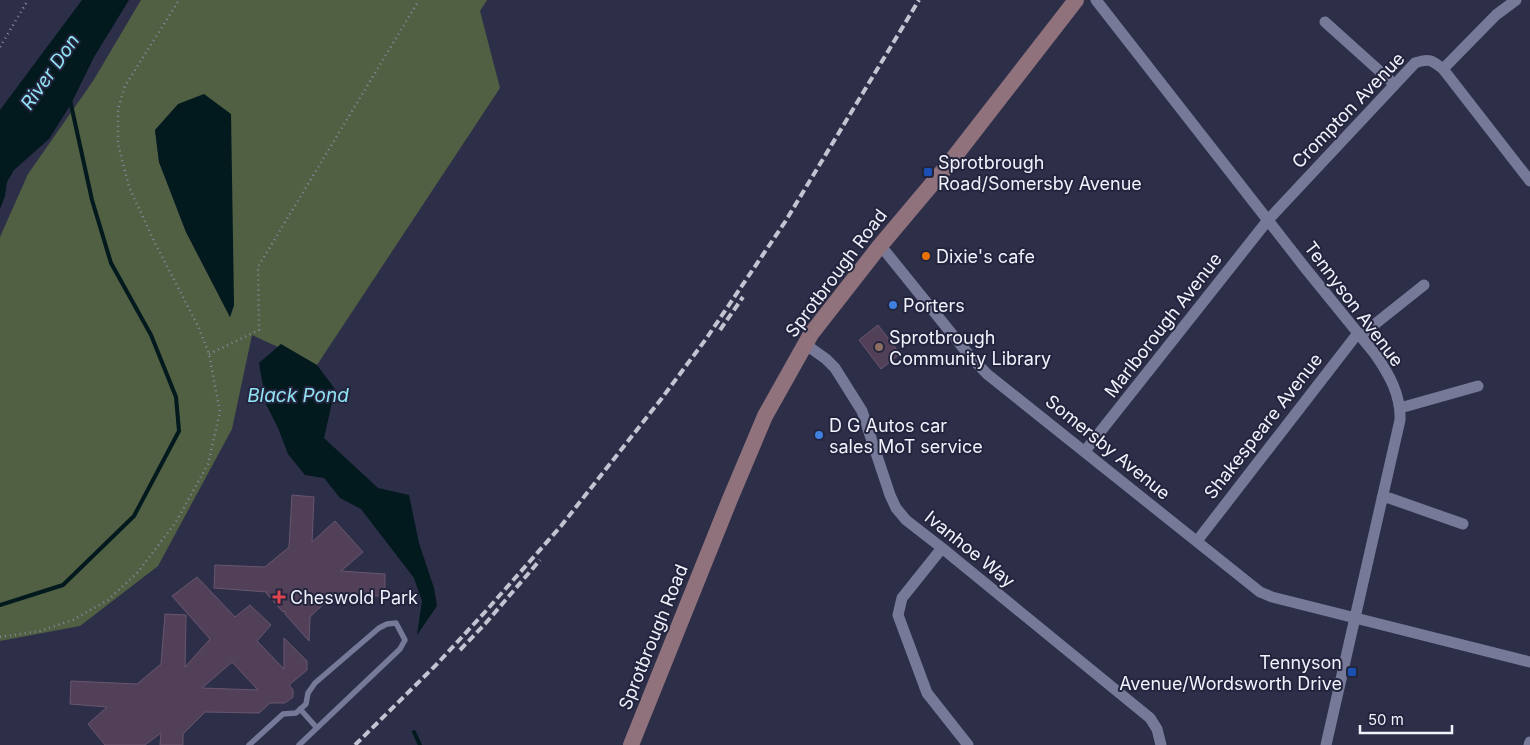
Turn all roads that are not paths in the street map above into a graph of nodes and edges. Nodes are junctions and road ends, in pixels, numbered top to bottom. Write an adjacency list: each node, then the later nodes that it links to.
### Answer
1 (1076, 0): 9 (street, Sprotbrough Road)
2 (1096, 0): 8 (street, Tennyson Avenue)
3 (1516, 0): 5 (street)
4 (1325, 22): 6 (street)
5 (1443, 69): 6 (street, Crompton Avenue); 7 (street)
6 (1394, 84): 8 (street, Crompton Avenue)
7 (1530, 181)
8 (1268, 220): 11 (street, Tennyson Avenue); 15 (street, Marlborough Avenue)
9 (879, 247): 12 (street, Sprotbrough Road); 15 (street, Somersby Avenue)
10 (1424, 285): 11 (street, Shakespeare Avenue)
11 (1359, 334): 14 (street, Tennyson Avenue); 18 (street, Shakespeare Avenue)
12 (806, 344): 19 (street, Ivanhoe Way); 26 (street, Sprotbrough Road)
13 (1478, 386): 14 (street)
14 (1400, 408): 16 (street, Tennyson Avenue)
15 (1085, 451): 18 (street, Somersby Avenue)
16 (1382, 498): 17 (street); 20 (street, Tennyson Avenue)
17 (1463, 524)
18 (1197, 541): 20 (street, Somersby Avenue)
19 (942, 548): 27 (street); 28 (street, Ivanhoe Way)
20 (1354, 618): 21 (street, Somersby Avenue); 29 (street, Tennyson Avenue)
21 (1530, 662)
22 (300, 710): 23 (lane); 23 (lane); 24 (lane)
23 (317, 728): 25 (lane)
24 (249, 745)
25 (299, 745)
26 (631, 745)
27 (968, 745)
28 (1161, 745)
29 (1326, 745)

